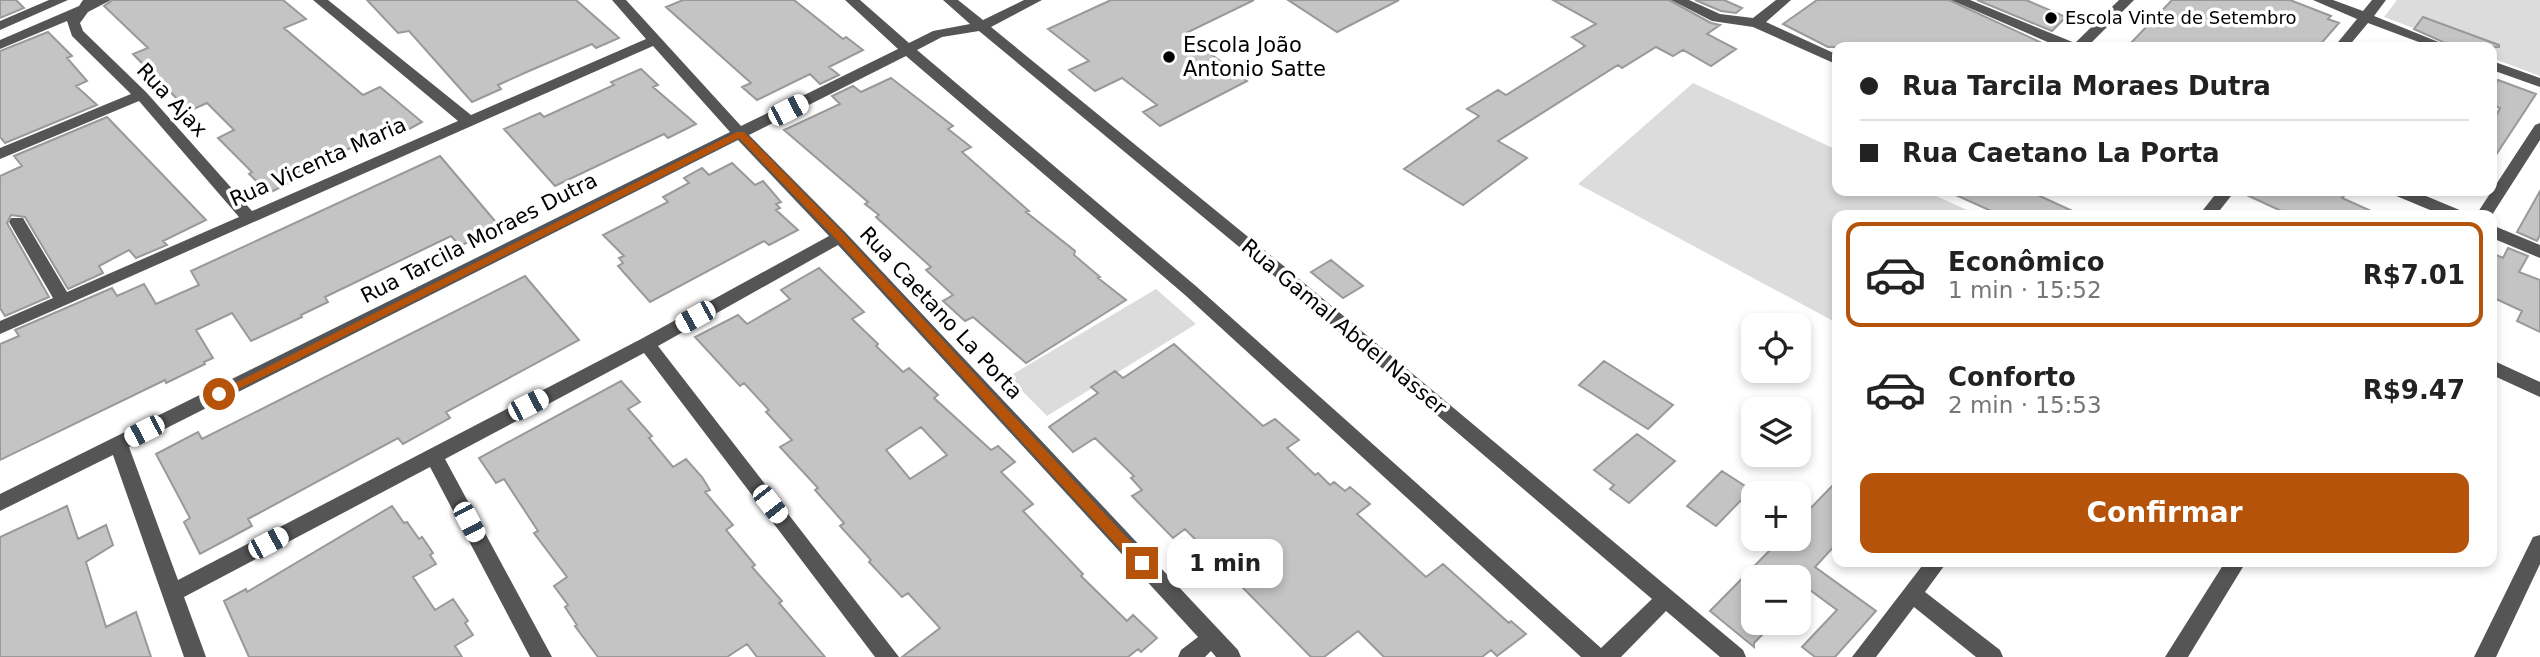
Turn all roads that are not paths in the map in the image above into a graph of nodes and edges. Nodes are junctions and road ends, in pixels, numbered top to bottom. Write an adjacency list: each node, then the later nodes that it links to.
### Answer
1 (61, 0): 17 (street)
2 (104, 0): 14 (street)
3 (320, 0): 30 (street)
4 (619, 0): 19 (street, Rua Caetano La Porta)
5 (852, 0): 25 (street)
6 (950, 0): 18 (street, Rua Gamal Abdel Nasser)
7 (1035, 0): 18 (street, Rua Tarcila Moraes Dutra)
8 (1678, 0): 16 (street)
9 (1784, 0): 16 (street)
10 (1958, 0): 20 (street)
11 (2127, 0): 21 (street)
12 (2320, 0): 15 (street)
13 (2379, 0): 15 (street)
14 (86, 5): 24 (street); 29 (street, Rua Ajax)
15 (2364, 17): 22 (street); 23 (street)
16 (1756, 23): 26 (street)
17 (0, 26)
18 (981, 26): 25 (street, Rua Tarcila Moraes Dutra); 57 (street, Rua Gamal Abdel Nasser)
19 (655, 40): 30 (street, Rua Vicenta Maria); 32 (street, Rua Caetano La Porta)
20 (2059, 42)
21 (2084, 42)
22 (2345, 42)
23 (2431, 42)
24 (0, 45)
25 (907, 49): 32 (street, Rua Tarcila Moraes Dutra); 64 (street)
26 (1832, 58)
27 (2497, 67): 28 (street)
28 (2540, 83)
29 (141, 95): 33 (street); 39 (street, Rua Ajax)
30 (468, 121): 39 (street, Rua Vicenta Maria)
31 (2540, 128): 34 (street)
32 (740, 134): 42 (street, Rua Caetano La Porta); 49 (street, Rua Tarcila Moraes Dutra)
33 (0, 154)
34 (2497, 195)
35 (2223, 196): 37 (street)
36 (2412, 196): 38 (street)
37 (2211, 210)
38 (2444, 210)
39 (249, 218): 44 (street, Rua Vicenta Maria)
40 (17, 222): 44 (street)
41 (2497, 233): 43 (street)
42 (840, 237): 46 (street); 58 (street, Rua Caetano La Porta)
43 (2540, 252)
44 (63, 300): 45 (street, Rua Vicenta Maria)
45 (0, 328)
46 (647, 344): 50 (street); 61 (street)
47 (2497, 369): 48 (street)
48 (2540, 390)
49 (119, 444): 51 (street, Rua Tarcila Moraes Dutra); 55 (street)
50 (433, 454): 55 (street); 60 (street)
51 (0, 503)
52 (2540, 543): 70 (street)
53 (1933, 567): 56 (street)
54 (2233, 567): 69 (street)
55 (173, 593): 59 (street)
56 (1912, 594): 67 (street); 68 (street)
57 (1666, 598): 65 (street); 66 (street, Rua Gamal Abdel Nasser)
58 (1212, 638): 62 (street); 63 (street, Rua Caetano La Porta)
59 (195, 657)
60 (541, 657)
61 (888, 657)
62 (1189, 657)
63 (1230, 657)
64 (1596, 657)
65 (1607, 657)
66 (1735, 657)
67 (1863, 657)
68 (1992, 657)
69 (2176, 657)
70 (2485, 657)

